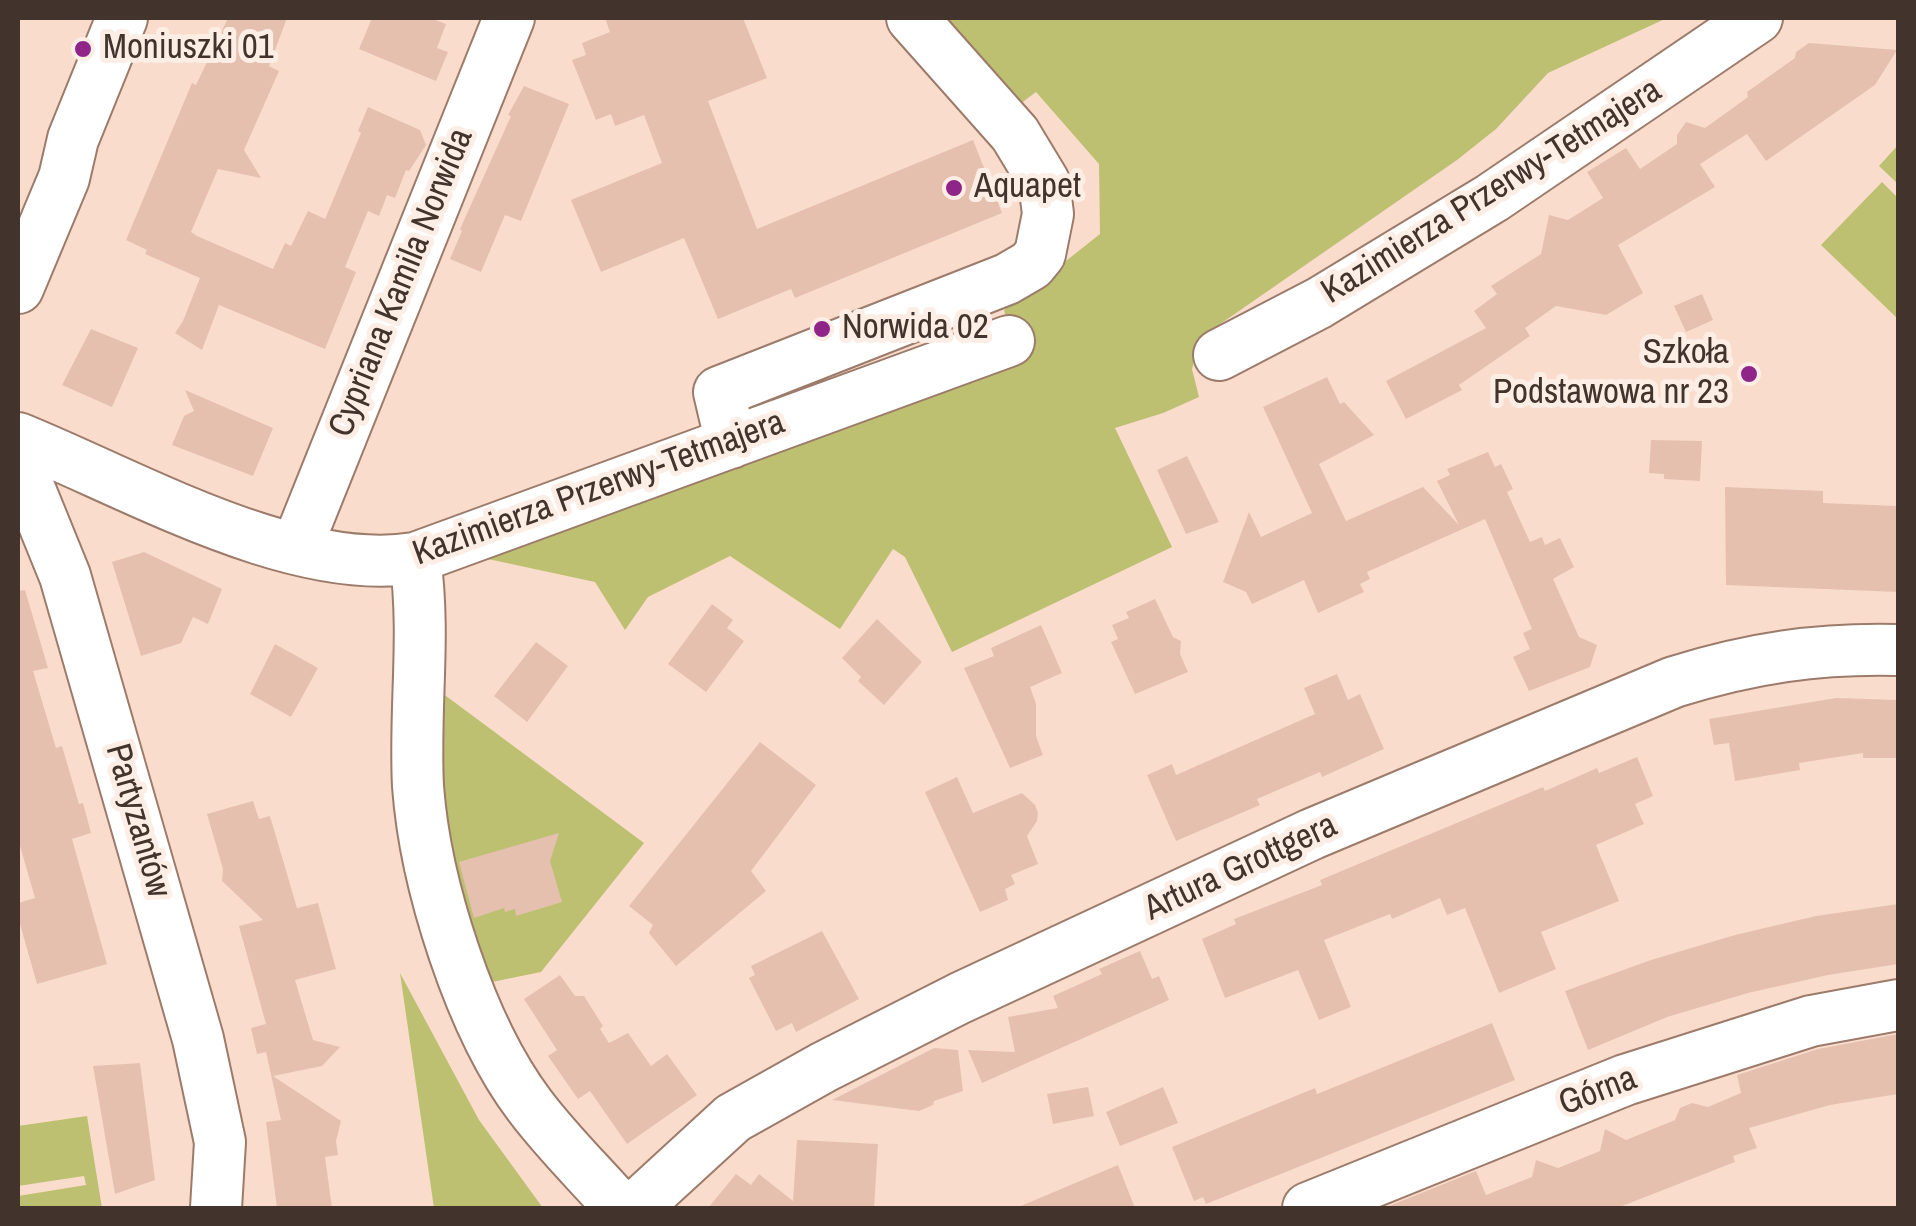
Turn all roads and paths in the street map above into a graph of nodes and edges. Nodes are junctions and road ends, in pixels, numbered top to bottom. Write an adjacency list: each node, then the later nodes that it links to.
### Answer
1 (122, 18): 5 (street)
2 (509, 18): 10 (street, Cypriana Kamila Norwida)
3 (912, 18): 9 (street)
4 (1757, 18): 7 (street, Kazimierza Przerwy-Tetmajera)
5 (18, 288)
6 (1009, 341): 9 (street, Kazimierza Przerwy-Tetmajera)
7 (1219, 356)
8 (20, 439): 10 (street, Kazimierza Przerwy-Tetmajera); 14 (street, Partyzantów)
9 (731, 443): 11 (street, Kazimierza Przerwy-Tetmajera)
10 (296, 549): 11 (street, Kazimierza Przerwy-Tetmajera)
11 (415, 558): 15 (street)
12 (1898, 650): 16 (street, Artura Grottgera)
13 (1898, 1005): 17 (street, Górna)
14 (216, 1208)
15 (620, 1208)
16 (635, 1208)
17 (1308, 1208)

